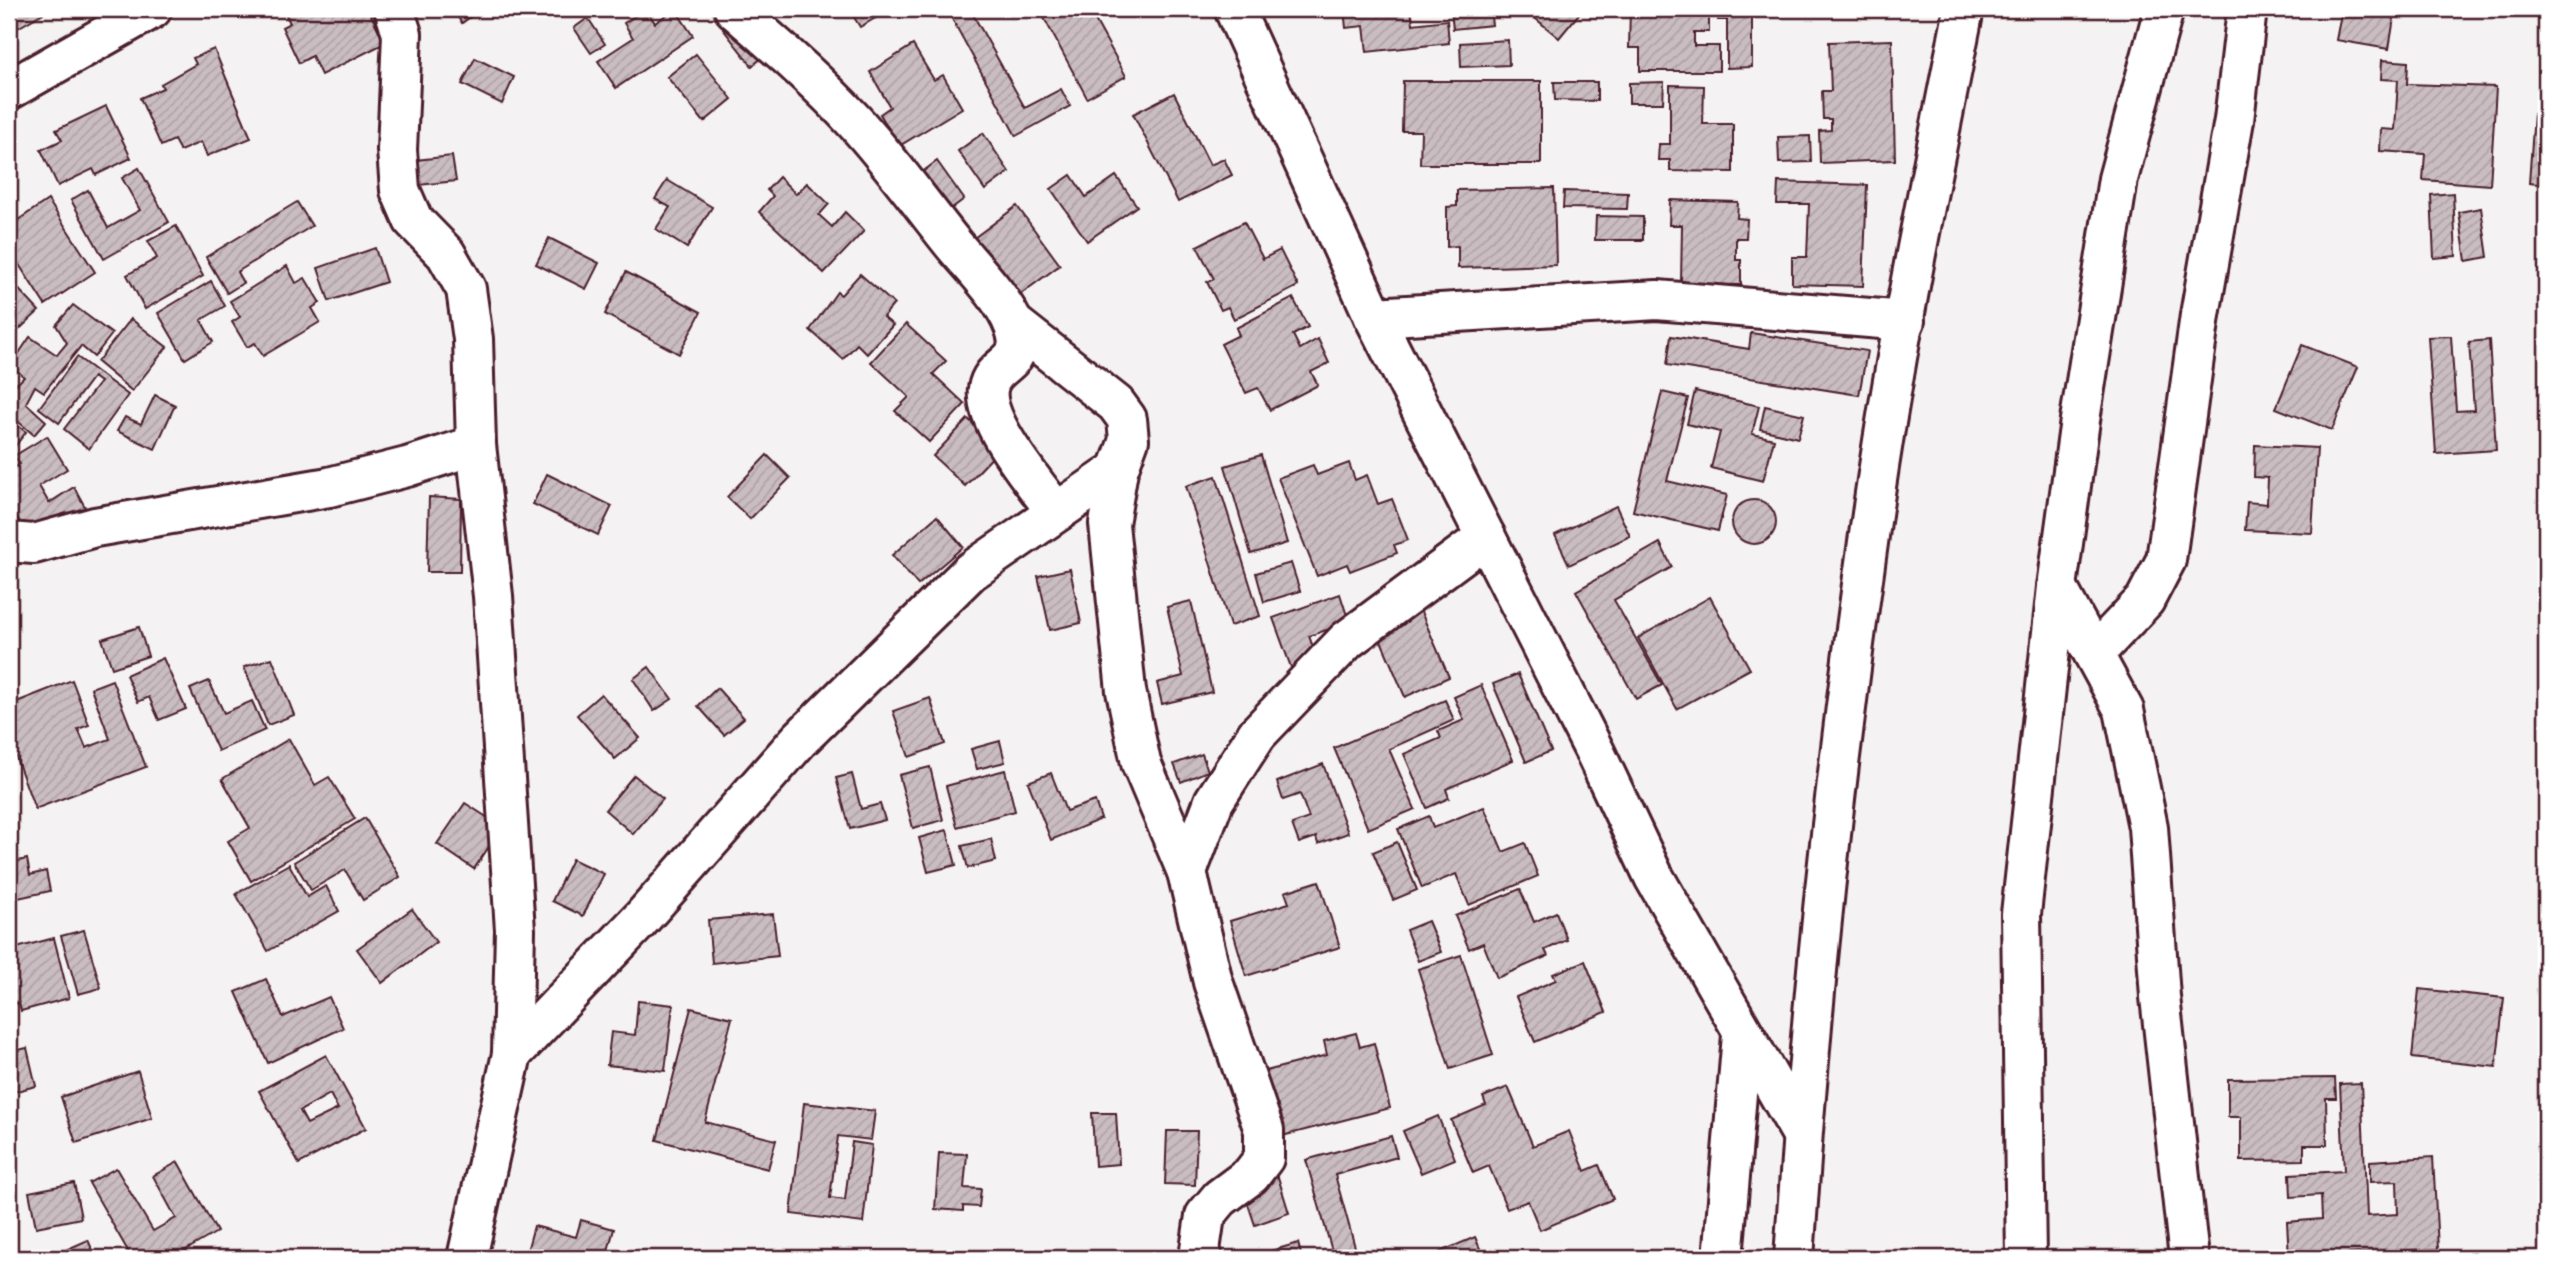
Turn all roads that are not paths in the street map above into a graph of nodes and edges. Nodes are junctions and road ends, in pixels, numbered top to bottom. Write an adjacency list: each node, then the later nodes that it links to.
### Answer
1 (152, 9): 8 (main road)
2 (394, 9): 12 (main road)
3 (734, 9): 11 (main road)
4 (1234, 9): 9 (main road)
5 (1964, 9): 10 (main road)
6 (2164, 9): 17 (main road)
7 (2247, 9): 18 (main road)
8 (13, 77)
9 (1374, 317): 10 (main road); 15 (main road)
10 (1905, 321): 22 (main road)
11 (1013, 323): 13 (main road); 14 (main road)
12 (476, 445): 16 (main road); 21 (main road)
13 (1118, 470): 14 (main road); 19 (main road)
14 (1056, 512): 21 (main road)
15 (1486, 537): 19 (main road); 20 (main road)
16 (9, 542)
17 (2057, 587): 18 (main road); 27 (main road)
18 (2094, 654): 28 (main road)
19 (1187, 872): 25 (main road)
20 (1742, 1035): 22 (main road); 26 (main road)
21 (512, 1054): 24 (main road)
22 (1801, 1133): 23 (main road)
23 (1798, 1252)
24 (467, 1258)
25 (1203, 1258)
26 (1723, 1258)
27 (2026, 1258)
28 (2189, 1258)

